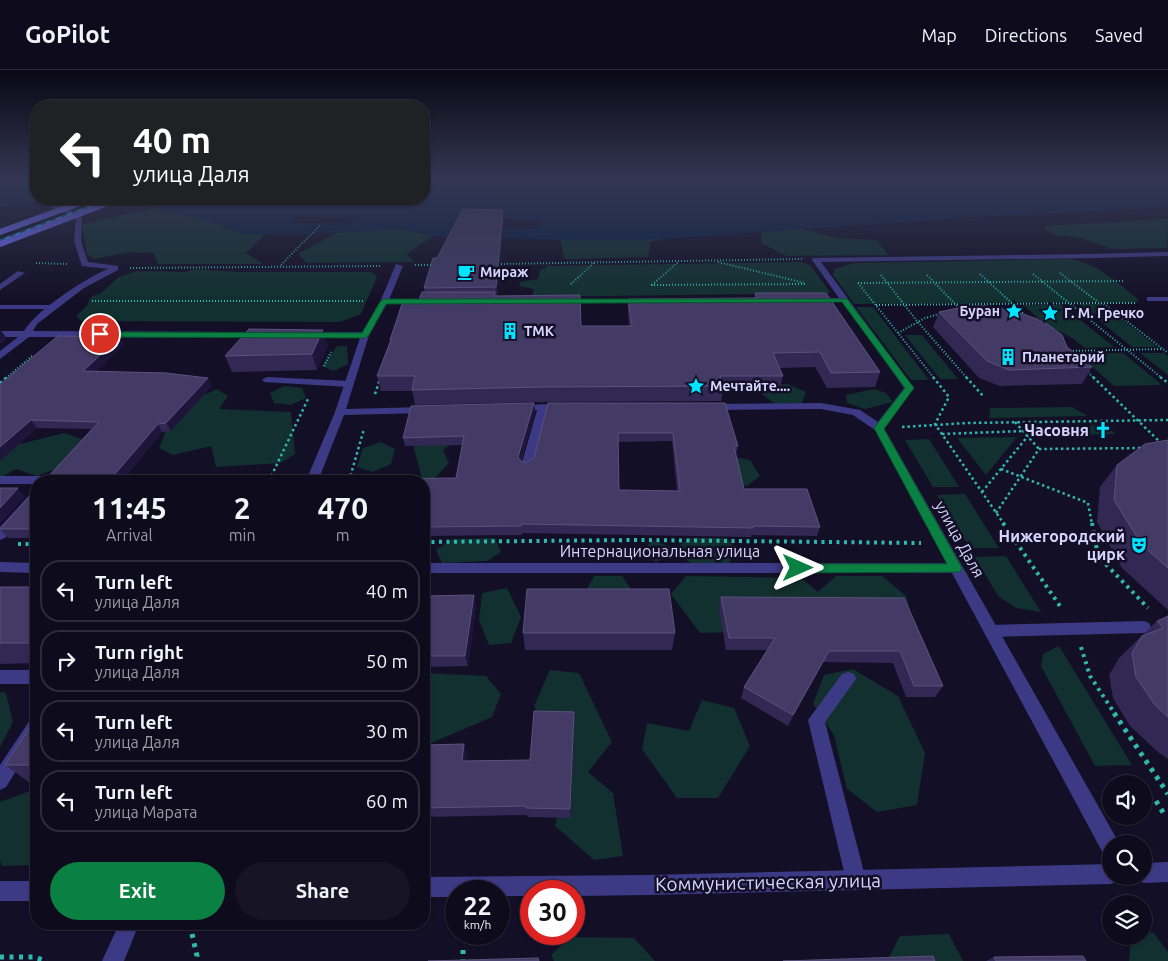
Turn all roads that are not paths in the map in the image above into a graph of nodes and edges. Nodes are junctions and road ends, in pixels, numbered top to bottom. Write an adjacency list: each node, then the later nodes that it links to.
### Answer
1 (31, 221): 4 (main road, bridge)
2 (61, 221): 5 (main road, bridge)
3 (78, 221): 19 (street)
4 (0, 232)
5 (0, 244)
6 (1168, 254): 17 (street)
7 (398, 266): 15 (street)
8 (21, 273): 9 (street)
9 (0, 288)
10 (1168, 298): 11 (street)
11 (1150, 299)
12 (806, 300): 17 (street)
13 (551, 301): 14 (street)
14 (650, 301)
15 (384, 302): 16 (street); 24 (street)
16 (424, 302)
17 (846, 303): 34 (street)
18 (0, 307): 19 (street)
19 (54, 307): 21 (street)
20 (0, 334): 21 (street)
21 (27, 334): 22 (street); 25 (street)
22 (272, 335)
23 (300, 335): 24 (street)
24 (365, 335): 27 (street)
25 (0, 356)
26 (267, 380): 27 (street)
27 (349, 384): 33 (street)
28 (543, 407): 29 (street); 31 (street); 35 (street)
29 (573, 407)
30 (702, 407): 34 (street)
31 (504, 408)
32 (437, 410): 33 (street)
33 (340, 412): 36 (street)
34 (879, 428): 44 (street, улица Даля)
35 (528, 466)
36 (314, 475)
37 (0, 480): 38 (street)
38 (30, 480)
39 (30, 502): 40 (street)
40 (0, 535)
41 (0, 567): 42 (street)
42 (30, 568)
43 (430, 568): 44 (street, Интернациональная улица)
44 (956, 568): 46 (street, улица Даля)
45 (1144, 627): 46 (street)
46 (991, 630): 52 (street, улица Даля)
47 (0, 677): 48 (street)
48 (30, 677)
49 (848, 680): 56 (street)
50 (30, 734): 51 (street)
51 (0, 781)
52 (1104, 835)
53 (1168, 872): 54 (street)
54 (1152, 873)
55 (1102, 874): 56 (street, Коммунистическая улица)
56 (856, 880): 57 (street, Коммунистическая улица)
57 (430, 887)
58 (30, 891): 59 (street)
59 (0, 892)
60 (126, 930): 61 (street)
61 (113, 961)

